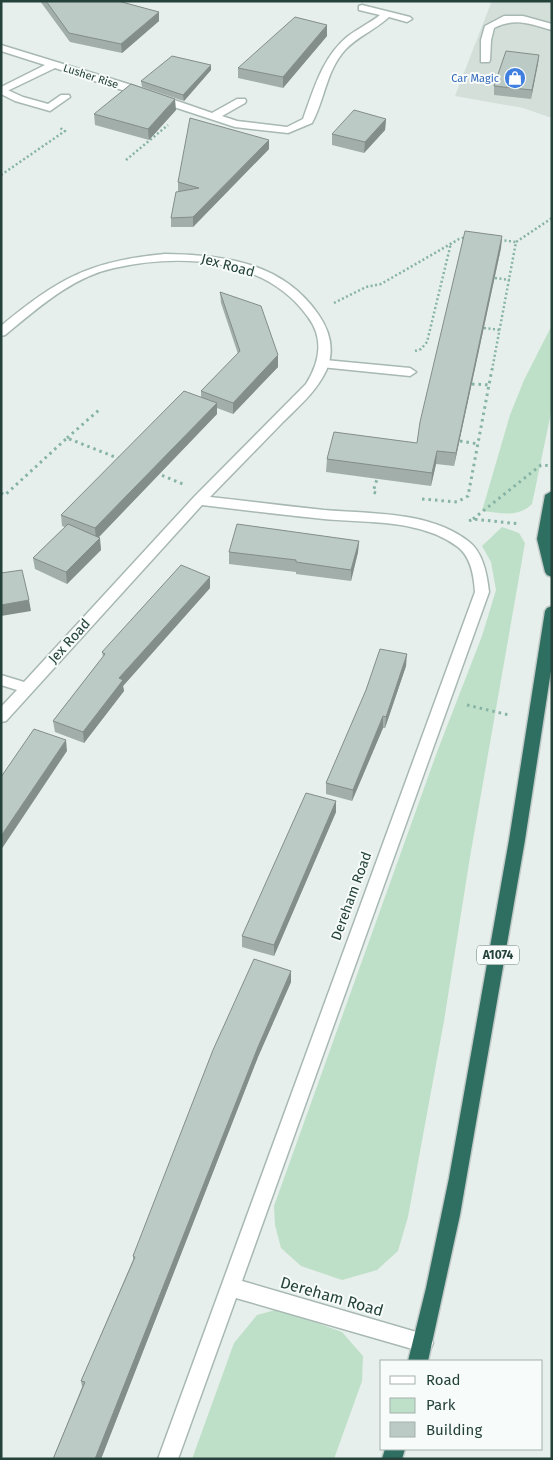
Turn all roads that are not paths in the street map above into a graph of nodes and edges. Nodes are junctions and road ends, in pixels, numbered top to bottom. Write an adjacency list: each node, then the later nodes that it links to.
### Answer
1 (362, 8): 2 (street)
2 (387, 14): 3 (street); 11 (street, Lusher Rise)
3 (407, 19)
4 (552, 27): 6 (street)
5 (1, 48): 7 (street, Lusher Rise)
6 (485, 60)
7 (55, 64): 8 (street, Lusher Rise); 11 (street, Lusher Rise)
8 (2, 91): 9 (street)
9 (65, 97)
10 (237, 101): 11 (street)
11 (212, 117)
12 (1, 332): 13 (street, Jex Road)
13 (325, 364): 14 (street); 16 (street, Jex Road)
14 (410, 372)
15 (552, 495): 17 (highway)
16 (202, 496): 20 (street, Jex Road); 22 (street, Dereham Road)
17 (552, 572)
18 (552, 611): 23 (highway, Dereham Road / A1074)
19 (1, 680): 20 (street)
20 (26, 688): 21 (street, Jex Road)
21 (1, 717)
22 (230, 1287): 23 (street, Dereham Road); 24 (street, Dereham Road)
23 (421, 1352)
24 (168, 1459)

